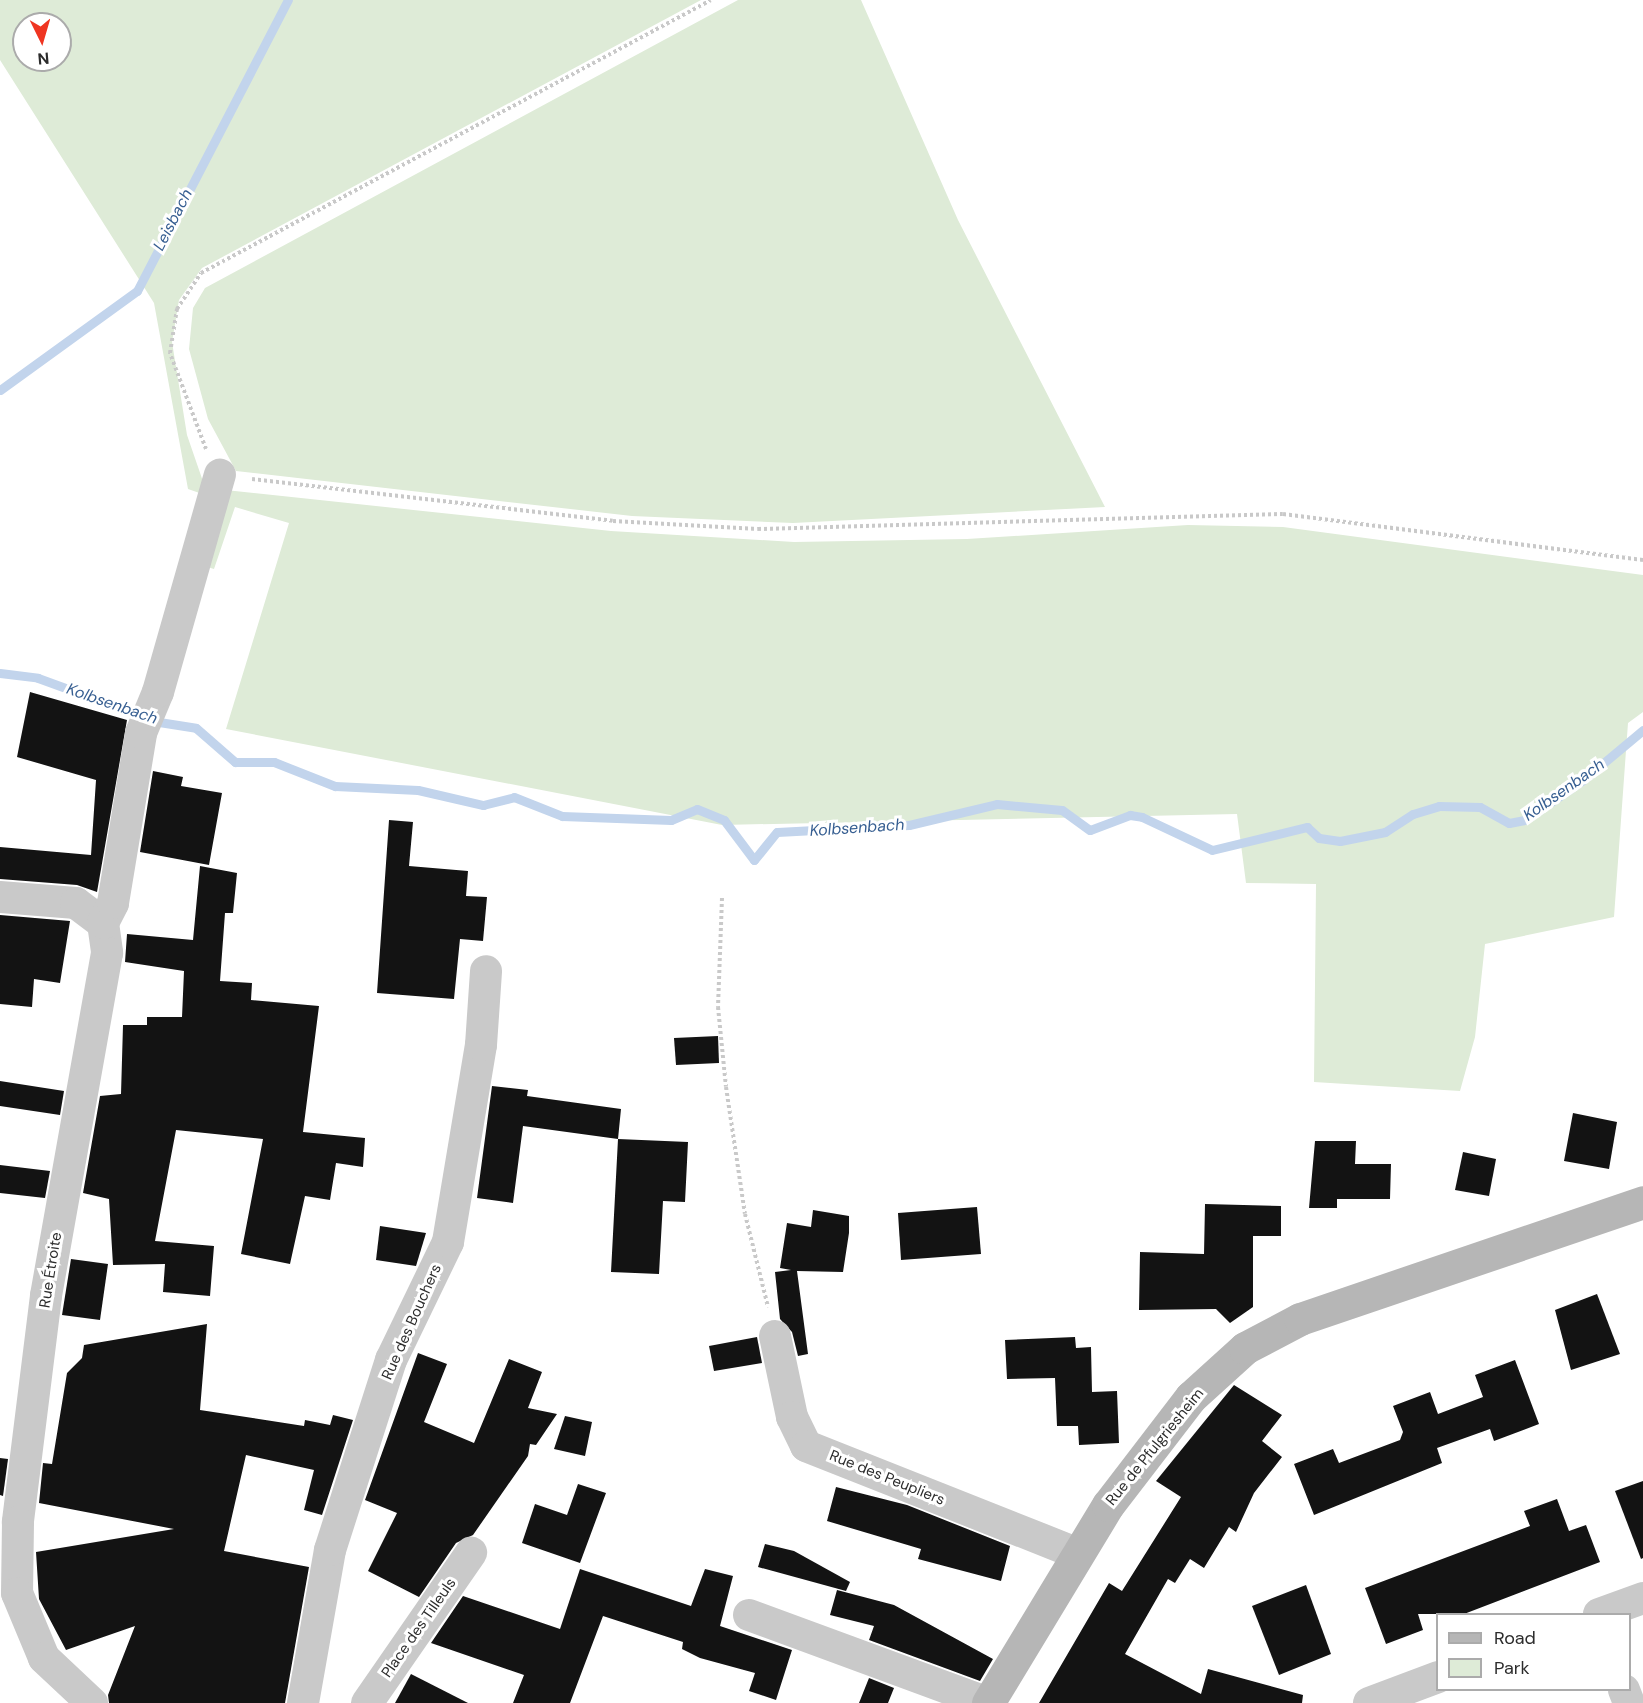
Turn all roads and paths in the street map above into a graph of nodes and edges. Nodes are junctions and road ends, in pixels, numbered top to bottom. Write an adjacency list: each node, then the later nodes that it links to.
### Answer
1 (711, 0): 2 (path)
2 (220, 475): 3 (path); 6 (street)
3 (1643, 560)
4 (0, 897): 6 (street)
5 (722, 898): 9 (path)
6 (103, 923): 16 (street, Rue Étroite)
7 (486, 971): 17 (street, Rue des Bouchers)
8 (1643, 1202): 11 (main road, Rue de Pfulgriesheim)
9 (775, 1336): 11 (street, Rue des Peupliers)
10 (471, 1553): 18 (street, Place des Tilleuls)
11 (1076, 1553): 19 (main road, Rue de Pfulgriesheim)
12 (1643, 1598): 13 (street)
13 (1602, 1613)
14 (749, 1615): 19 (street, Rue de Pfulgriesheim)
15 (1436, 1677): 20 (street)
16 (92, 1703)
17 (303, 1703)
18 (367, 1703)
19 (988, 1703)
20 (1369, 1703)

